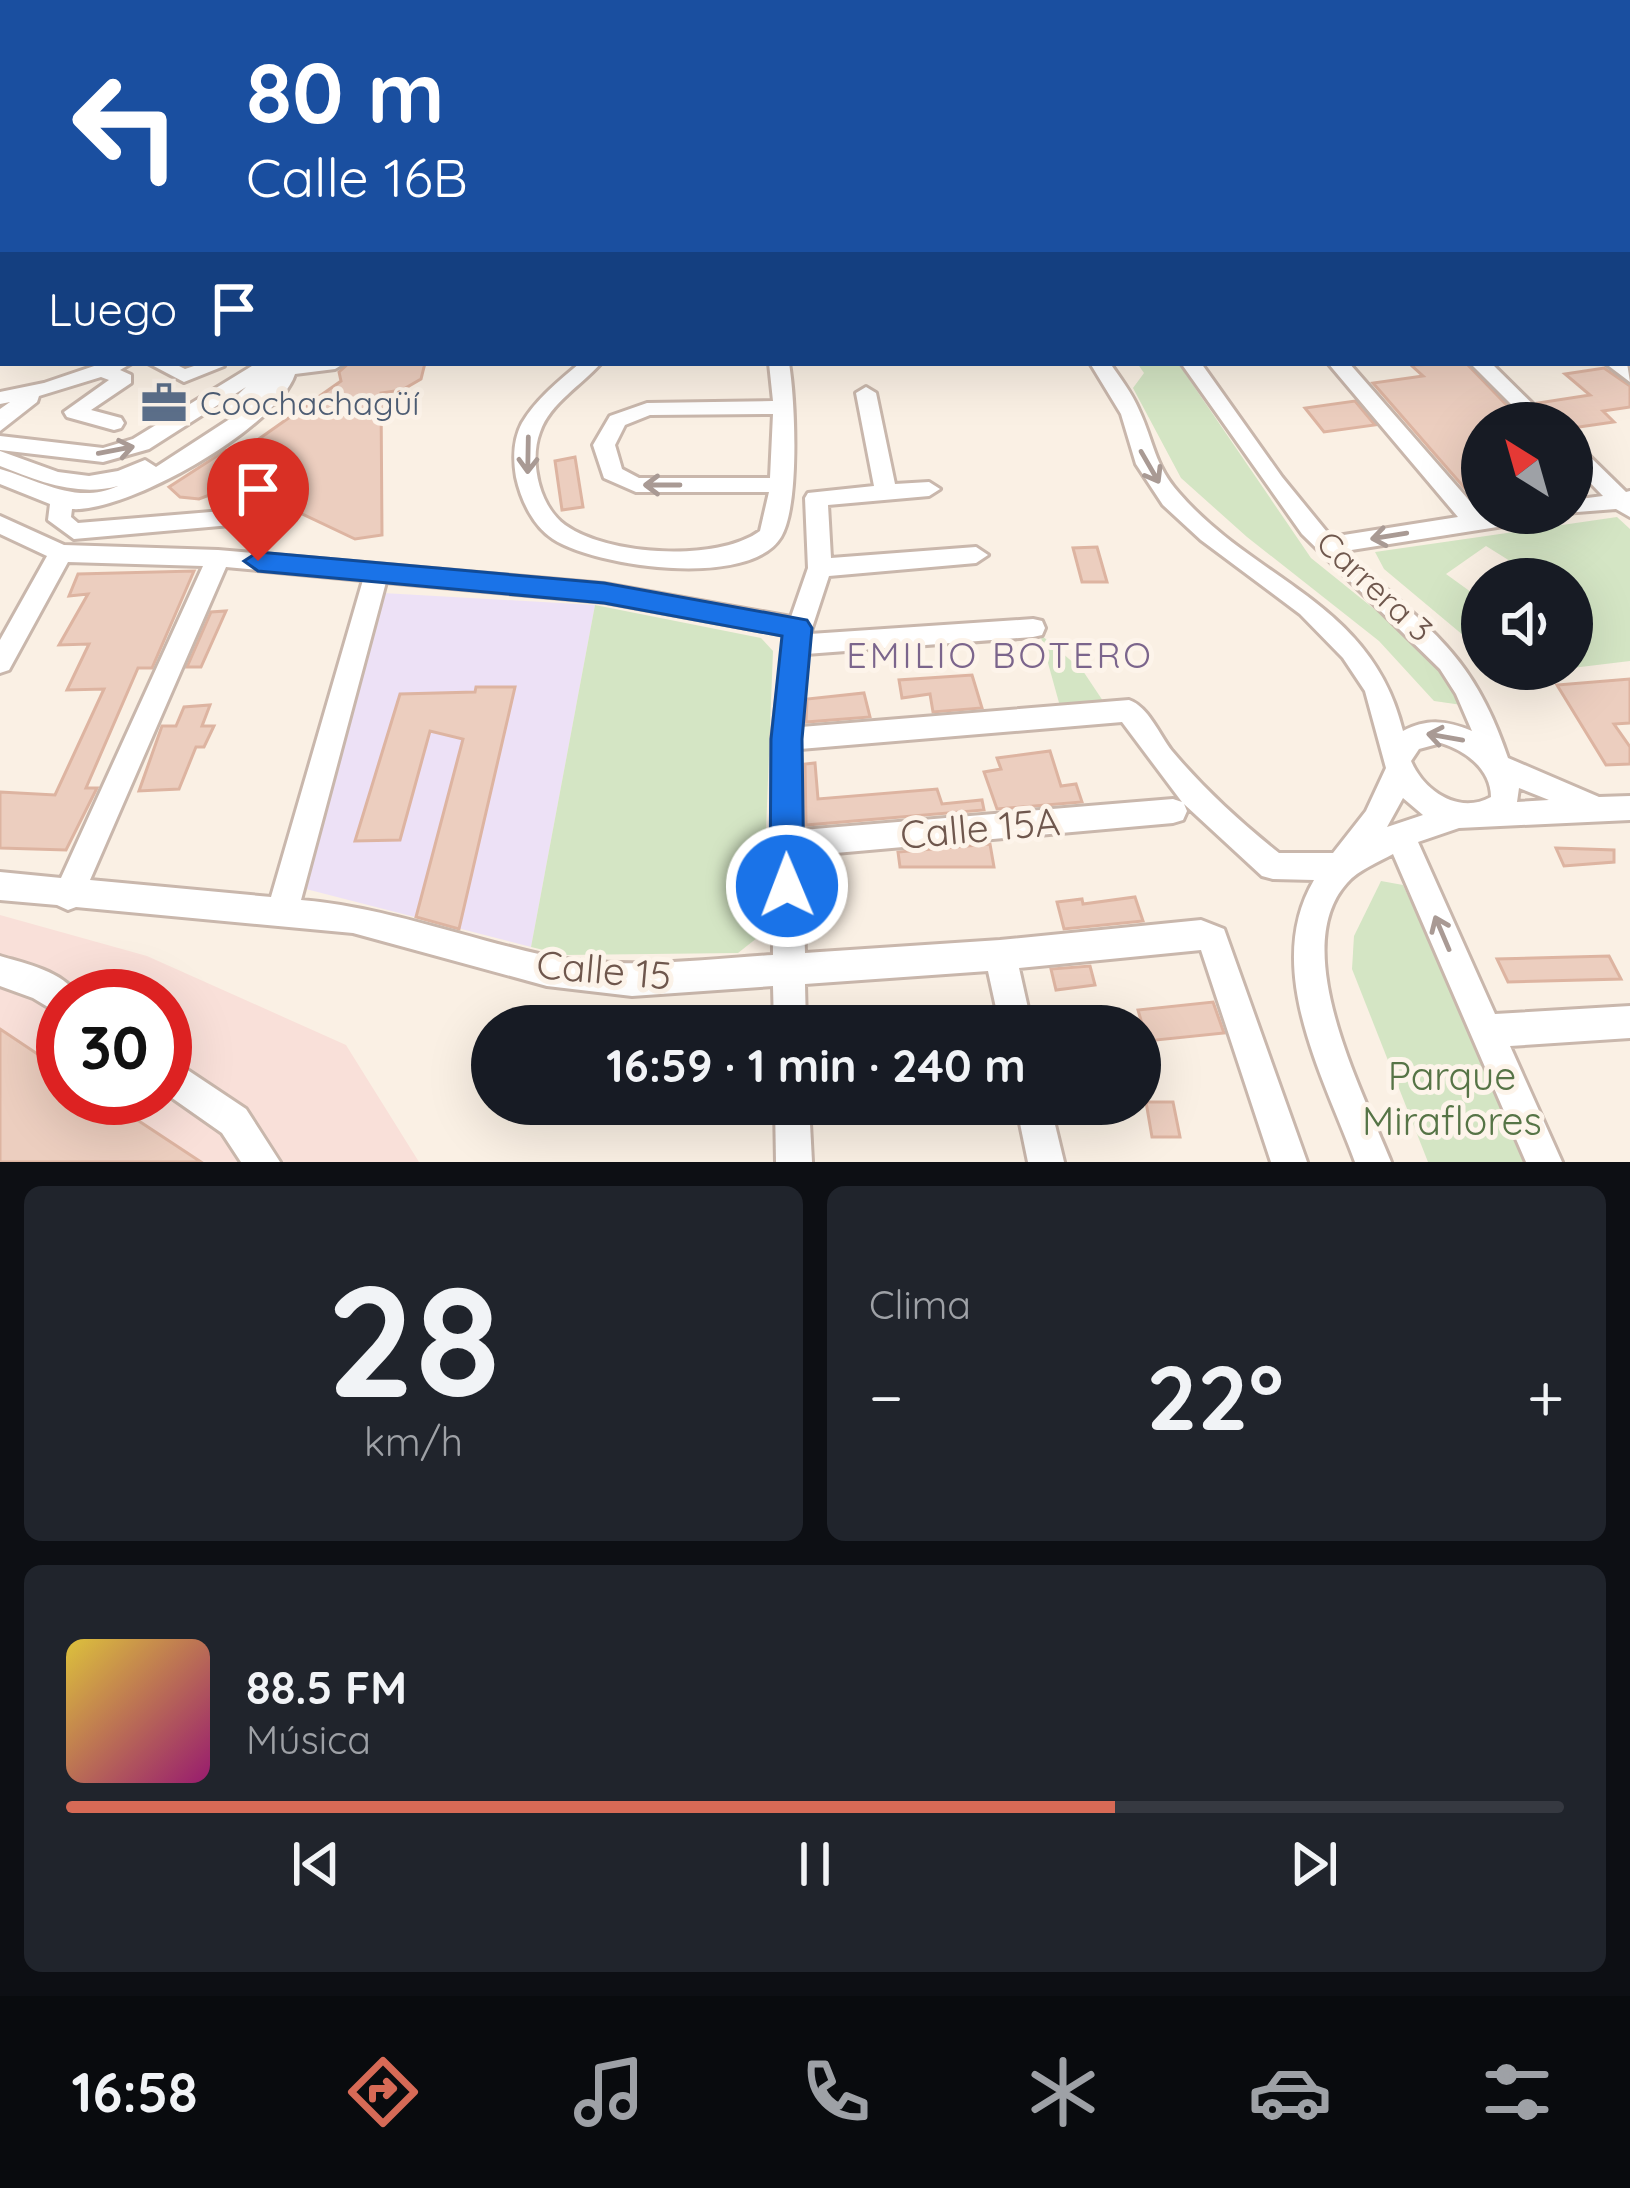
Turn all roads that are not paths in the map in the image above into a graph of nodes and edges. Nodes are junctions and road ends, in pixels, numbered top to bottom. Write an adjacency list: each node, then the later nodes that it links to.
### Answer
1 (164, 366): 2 (street)
2 (214, 366)
3 (273, 366): 20 (street, one-way to 3)
4 (274, 366): 21 (street)
5 (275, 366): 27 (street)
6 (588, 366): 24 (street, one-way to 24)
7 (778, 366): 17 (street)
8 (1102, 366): 46 (street, one-way to 46)
9 (1193, 366): 35 (street, Carrera 3)
10 (1341, 366): 29 (street)
11 (1483, 366): 16 (street)
12 (114, 367): 13 (street); 18 (street)
13 (48, 388): 15 (street); 19 (street)
14 (866, 393): 26 (street)
15 (0, 398)
16 (1520, 402)
17 (781, 406): 24 (street); 24 (street, one-way to 17)
18 (114, 423)
19 (0, 424)
20 (0, 441)
21 (0, 458)
22 (1593, 471): 28 (street)
23 (0, 476): 27 (street)
24 (779, 485)
25 (929, 489): 26 (street)
26 (886, 493): 40 (street)
27 (62, 501): 31 (street)
28 (1627, 502): 30 (street)
29 (1461, 506)
30 (1593, 506)
31 (223, 519)
32 (0, 524): 34 (street)
33 (1461, 524): 35 (street, one-way to 35)
34 (23, 535): 36 (street); 37 (street)
35 (1325, 546): 47 (street, Carrera 3)
36 (61, 553): 39 (street); 44 (street)
37 (0, 554)
38 (976, 555): 40 (street)
39 (218, 558): 41 (street); 55 (street)
40 (820, 568): 43 (street)
41 (377, 571): 43 (street); 56 (street)
42 (1033, 628): 43 (street)
43 (796, 636): 45 (street)
44 (0, 663)
45 (786, 739): 52 (street); 53 (street)
46 (1399, 763): 47 (street, one-way to 46); 50 (street); 53 (street)
47 (1497, 764): 48 (street); 50 (street)
48 (1616, 809): 50 (street)
49 (1173, 811): 52 (street, Calle 15A)
50 (1467, 817): 51 (street)
51 (1400, 835): 53 (street); 64 (street, one-way to 51)
52 (786, 844): 58 (street)
53 (1343, 867): 72 (street)
54 (0, 886): 55 (street, Calle 15)
55 (68, 896): 56 (street, Calle 15)
56 (282, 913): 58 (street, Calle 15)
57 (1000, 955): 58 (street, Calle 15); 62 (street); 71 (street, Calle 15)
58 (788, 970): 61 (street)
59 (0, 971): 60 (street)
60 (36, 984)
61 (789, 1005)
62 (1011, 1005)
63 (1630, 1022): 64 (street)
64 (1484, 1031): 73 (street)
65 (192, 1091): 68 (street)
66 (793, 1125): 69 (street)
67 (1038, 1125): 70 (street)
68 (262, 1162)
69 (794, 1162)
70 (1046, 1162)
71 (1289, 1162)
72 (1373, 1162)
73 (1544, 1162)

